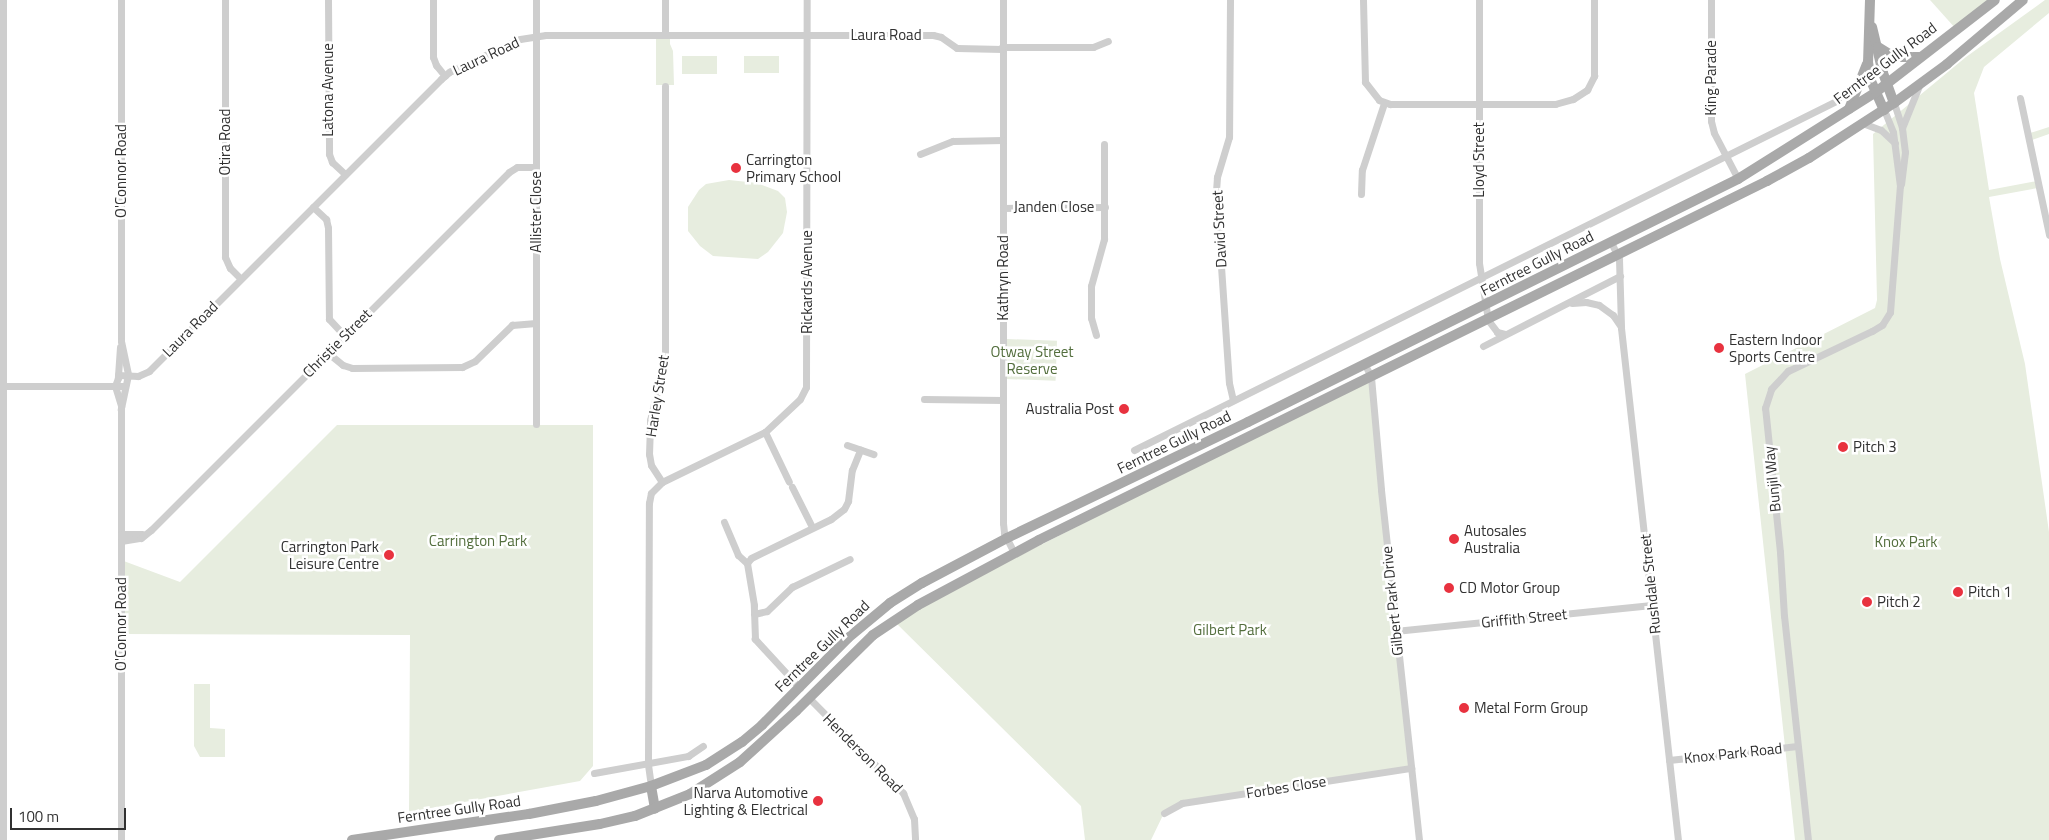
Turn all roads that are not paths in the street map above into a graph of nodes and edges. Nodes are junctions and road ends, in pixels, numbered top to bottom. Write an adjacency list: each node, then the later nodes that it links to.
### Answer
1 (3, 0): 39 (street)
2 (122, 0): 70 (street, O'Connor Road)
3 (225, 0): 60 (street, Otira Road)
4 (328, 0): 48 (street, Latona Avenue)
5 (433, 0): 27 (street)
6 (536, 0): 20 (street, Allister Close)
7 (665, 0): 19 (street)
8 (807, 0): 21 (street, Rickards Avenue)
9 (1003, 0): 24 (street, Kathryn Road)
10 (1230, 0): 82 (street, David Street)
11 (1363, 0): 34 (street)
12 (1479, 0): 36 (street, Lloyd Street)
13 (1594, 0): 36 (street)
14 (1711, 0): 46 (street, King Parade)
15 (1870, 0): 18 (main road)
16 (1995, 0): 25 (main road, Ferntree Gully Road)
17 (2023, 0): 30 (main road, Ferntree Gully Road)
18 (1870, 21): 23 (main road); 26 (main road)
19 (665, 35): 20 (street, Laura Road); 21 (street, Laura Road)
20 (536, 36): 27 (street, Laura Road); 47 (street, Allister Close)
21 (807, 36): 24 (street, Laura Road); 85 (street, Rickards Avenue)
22 (1108, 41): 24 (street, Laura Road)
23 (1878, 46): 25 (main road); 28 (main road)
24 (1002, 48): 42 (street, Kathryn Road)
25 (1920, 57): 28 (main road, Ferntree Gully Road)
26 (1868, 62): 31 (main road); 37 (main road)
27 (445, 76): 48 (street, Laura Road)
28 (1887, 84): 31 (main road, Ferntree Gully Road); 35 (main road)
29 (665, 86): 91 (street, Harley Street)
30 (1919, 86): 35 (main road, Ferntree Gully Road); 41 (street)
31 (1876, 92): 37 (main road, Ferntree Gully Road); 38 (main road)
32 (2020, 98): 56 (street)
33 (1838, 100): 46 (street, Ferntree Gully Road)
34 (1384, 103): 36 (street); 51 (street)
35 (1894, 103): 38 (main road, Ferntree Gully Road); 41 (street, Bunjil Way)
36 (1479, 104): 61 (street, Lloyd Street)
37 (1849, 110): 49 (main road, Ferntree Gully Road)
38 (1884, 110): 40 (main road, Ferntree Gully Road); 43 (street, Bunjil Way)
39 (2, 116): 55 (street)
40 (1865, 124): 43 (street); 58 (main road, Ferntree Gully Road)
41 (1902, 128): 50 (street, Bunjil Way)
42 (1002, 140): 45 (street); 54 (street, Kathryn Road)
43 (1895, 143): 50 (street, Bunjil Way)
44 (1104, 144): 53 (street, Janden Close)
45 (920, 154)
46 (1726, 156): 49 (street, King Parade); 61 (street, Ferntree Gully Road)
47 (536, 167): 65 (street, Allister Close); 69 (street, Christie Street)
48 (344, 174): 52 (street, Laura Road)
49 (1738, 179): 57 (main road, Ferntree Gully Road)
50 (1900, 186): 108 (street, Bunjil Way)
51 (1361, 194)
52 (313, 206): 60 (street, Laura Road); 69 (street)
53 (1104, 207): 54 (street, Janden Close); 68 (street, Janden Close)
54 (1003, 208): 81 (street, Kathryn Road)
55 (2, 235): 77 (street)
56 (2049, 235)
57 (1612, 242): 58 (street, Rushdale Street); 63 (main road, Ferntree Gully Road)
58 (1618, 255): 59 (street, Rushdale Street); 64 (main road, Ferntree Gully Road)
59 (1620, 276): 62 (street); 66 (street, Rushdale Street)
60 (240, 278): 75 (street, Laura Road)
61 (1480, 278): 63 (street, Lloyd Street); 82 (street, Ferntree Gully Road)
62 (1568, 304): 66 (street); 67 (street)
63 (1485, 306): 64 (street, Lloyd Street); 73 (main road, Ferntree Gully Road)
64 (1488, 320): 67 (street, Ferntree Gully Road); 76 (main road, Ferntree Gully Road)
65 (536, 323): 72 (street); 84 (street, Allister Close)
66 (1621, 328): 101 (street, Rushdale Street)
67 (1506, 334): 71 (street)
68 (1096, 335)
69 (344, 336): 72 (street, Christie Street)
70 (121, 341): 74 (street, O'Connor Road); 75 (street, O'Connor Road)
71 (1483, 346)
72 (328, 353): 96 (street, Christie Street)
73 (1364, 363): 76 (street, Gilbert Park Drive); 90 (main road, Ferntree Gully Road)
74 (118, 375): 75 (street, Laura Road); 78 (street, O'Connor Road)
75 (128, 375): 79 (street, O'Connor Road)
76 (1371, 377): 92 (main road, Ferntree Gully Road); 103 (street, Gilbert Park Drive)
77 (3, 386): 78 (street); 94 (street)
78 (115, 386): 79 (street); 83 (street, O'Connor Road)
79 (125, 386): 83 (street, O'Connor Road)
80 (924, 399): 81 (street)
81 (1003, 400): 97 (street, Kathryn Road)
82 (1233, 400): 88 (street, Ferntree Gully Road)
83 (121, 409): 96 (street, O'Connor Road)
84 (536, 424)
85 (765, 432): 91 (street, Rickards Avenue); 95 (street)
86 (847, 444): 87 (street)
87 (860, 450): 89 (street); 95 (street)
88 (1134, 450)
89 (873, 454)
90 (1141, 475): 92 (main road); 97 (main road, Ferntree Gully Road)
91 (662, 482): 110 (street)
92 (1148, 488): 98 (main road, Ferntree Gully Road)
93 (724, 522): 100 (street)
94 (1, 528): 104 (street)
95 (812, 528): 100 (street)
96 (121, 538): 119 (street, O'Connor Road)
97 (1007, 538): 98 (street, Kathryn Road); 105 (main road, Ferntree Gully Road)
98 (1014, 553): 106 (main road, Ferntree Gully Road)
99 (850, 559): 102 (street)
100 (747, 563): 102 (street)
101 (1652, 605): 103 (street, Griffith Street); 109 (street, Rushdale Street)
102 (754, 614): 105 (street)
103 (1396, 631): 112 (street, Gilbert Park Drive)
104 (1, 647): 111 (street)
105 (800, 688): 106 (main road); 114 (main road, Ferntree Gully Road)
106 (809, 698): 115 (main road, Ferntree Gully Road); 122 (street, Henderson Road)
107 (703, 746): 110 (street)
108 (1797, 746): 109 (street, Knox Park Road); 125 (street, Bunjil Way)
109 (1669, 760): 124 (street, Rushdale Street)
110 (648, 764): 113 (street); 114 (street)
111 (1, 767): 118 (street)
112 (1411, 768): 116 (street, Forbes Close); 123 (street, Gilbert Park Drive)
113 (594, 773)
114 (651, 786): 115 (main road); 117 (main road, Ferntree Gully Road)
115 (655, 809): 121 (main road, Ferntree Gully Road)
116 (1164, 813)
117 (370, 838): 120 (main road, Ferntree Gully Road)
118 (3, 840)
119 (122, 840)
120 (352, 840)
121 (499, 840)
122 (915, 840)
123 (1419, 840)
124 (1678, 840)
125 (1808, 840)

